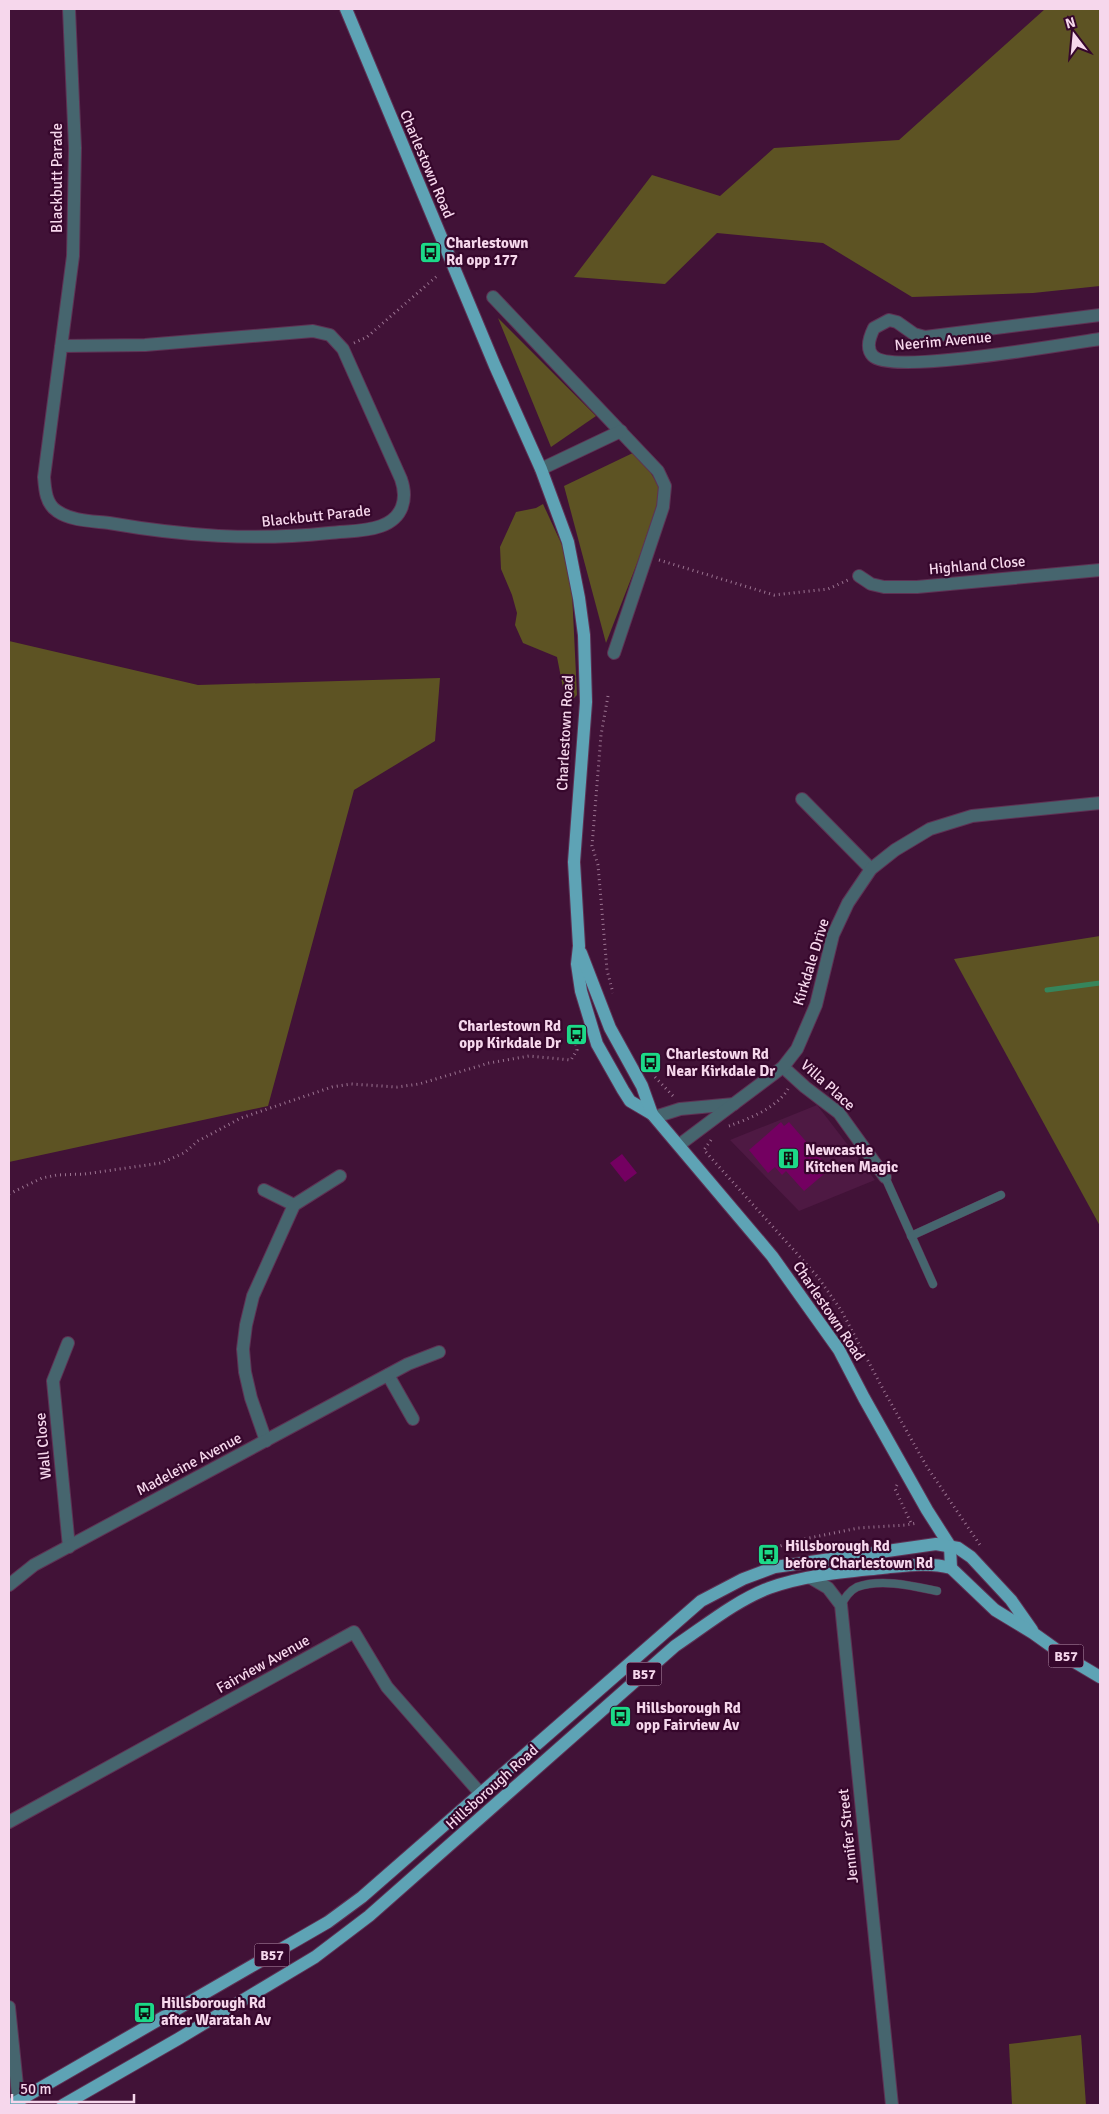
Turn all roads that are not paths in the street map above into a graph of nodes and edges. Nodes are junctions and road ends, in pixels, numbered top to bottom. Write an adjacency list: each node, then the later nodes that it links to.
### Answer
1 (69, 9): 6 (street, Blackbutt Parade)
2 (346, 9): 8 (main road, Charlestown Road)
3 (493, 297): 7 (street)
4 (1100, 315): 5 (street, Neerim Avenue)
5 (1100, 339)
6 (61, 346): 6 (street, Blackbutt Parade)
7 (621, 431): 8 (street); 11 (street)
8 (541, 469): 15 (main road, Charlestown Road)
9 (1100, 570): 10 (street, Highland Close)
10 (859, 576)
11 (614, 653)
12 (802, 799): 14 (street)
13 (1100, 803): 14 (street, Kirkdale Drive)
14 (871, 869): 16 (street, Kirkdale Drive)
15 (579, 946): 18 (main road, Charlestown Road); 18 (main road, Charlestown Road)
16 (783, 1067): 17 (street, Kirkdale Drive); 21 (street, Villa Place)
17 (734, 1104): 18 (street); 19 (street, Kirkdale Drive)
18 (654, 1115): 19 (main road, Charlestown Road)
19 (679, 1145): 32 (main road, Charlestown Road)
20 (340, 1176): 24 (street)
21 (885, 1177): 25 (lane)
22 (264, 1190): 24 (street)
23 (1001, 1195): 25 (lane)
24 (294, 1205): 31 (street)
25 (911, 1236): 26 (lane)
26 (933, 1284)
27 (68, 1343): 33 (street, Wall Close)
28 (439, 1352): 29 (street, Madeleine Avenue)
29 (388, 1375): 30 (street); 31 (street, Madeleine Avenue)
30 (413, 1419)
31 (266, 1440): 33 (street, Madeleine Avenue)
32 (950, 1546): 34 (main road, Charlestown Road); 39 (main road, Charlestown Road / B57); 41 (main road, B57)
33 (69, 1547): 36 (street, Madeleine Avenue)
34 (951, 1568): 35 (main road, Hillsborough Road / B57); 39 (main road, Charlestown Road / B57)
35 (811, 1578): 38 (street); 45 (main road, Hillsborough Road / B57)
36 (9, 1585)
37 (937, 1590): 38 (lane)
38 (841, 1605): 46 (street, Jennifer Street)
39 (1033, 1632): 40 (main road, Charlestown Road / B57)
40 (1100, 1677)
41 (480, 1792): 42 (street, Fairview Avenue); 44 (main road, B57)
42 (9, 1822)
43 (9, 2007): 44 (street)
44 (16, 2104)
45 (63, 2105)
46 (892, 2105)

